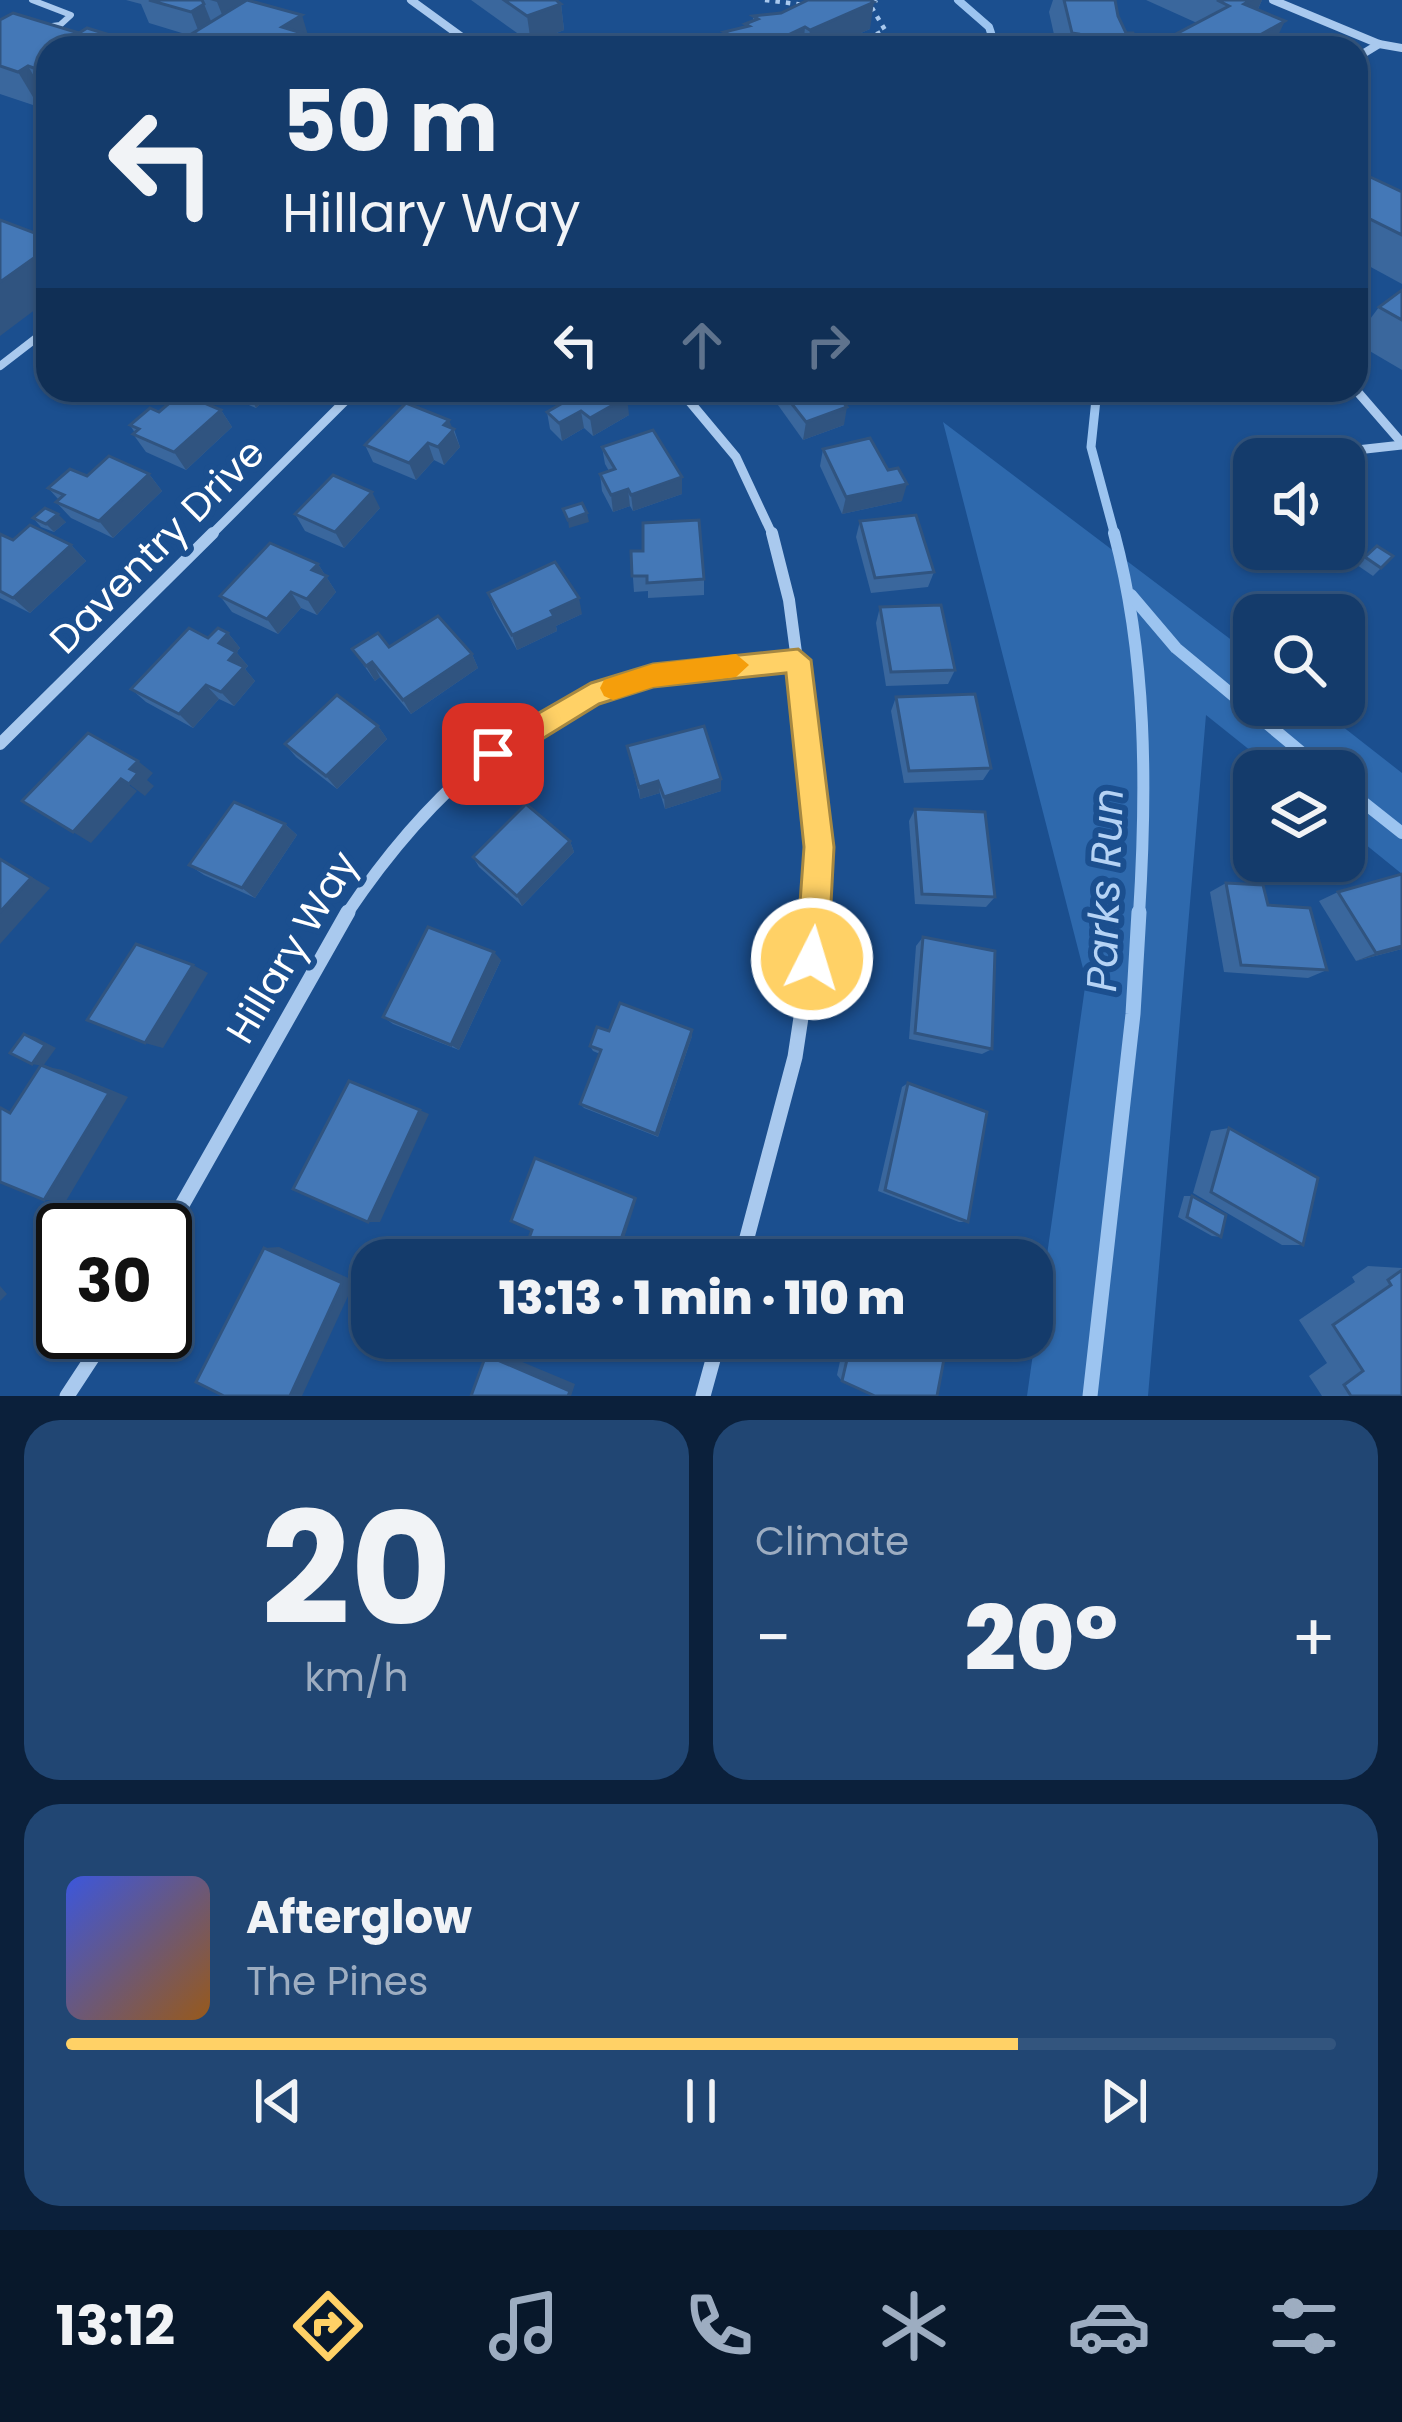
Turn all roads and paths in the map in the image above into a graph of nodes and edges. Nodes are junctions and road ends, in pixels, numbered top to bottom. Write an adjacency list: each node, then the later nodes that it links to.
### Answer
1 (32, 0): 7 (lane)
2 (411, 0): 8 (street)
3 (765, 0): 6 (path)
4 (1273, 0): 10 (street)
5 (871, 3): 9 (path)
6 (822, 7)
7 (31, 23)
8 (460, 36)
9 (873, 36)
10 (1360, 36)
11 (1368, 39): 12 (street)
12 (1379, 44): 13 (street); 14 (street)
13 (1400, 45)
14 (1368, 51)
15 (36, 338): 16 (lane)
16 (0, 366)
17 (344, 402): 23 (street, Daventry Drive)
18 (691, 402): 22 (street)
19 (1366, 402): 20 (street)
20 (1402, 444): 21 (street)
21 (1365, 448)
22 (798, 660): 24 (street, Hillary Way); 25 (street)
23 (0, 744)
24 (183, 1203)
25 (747, 1239)
26 (91, 1359): 28 (street)
27 (713, 1359): 29 (street)
28 (67, 1396)
29 (703, 1396)

